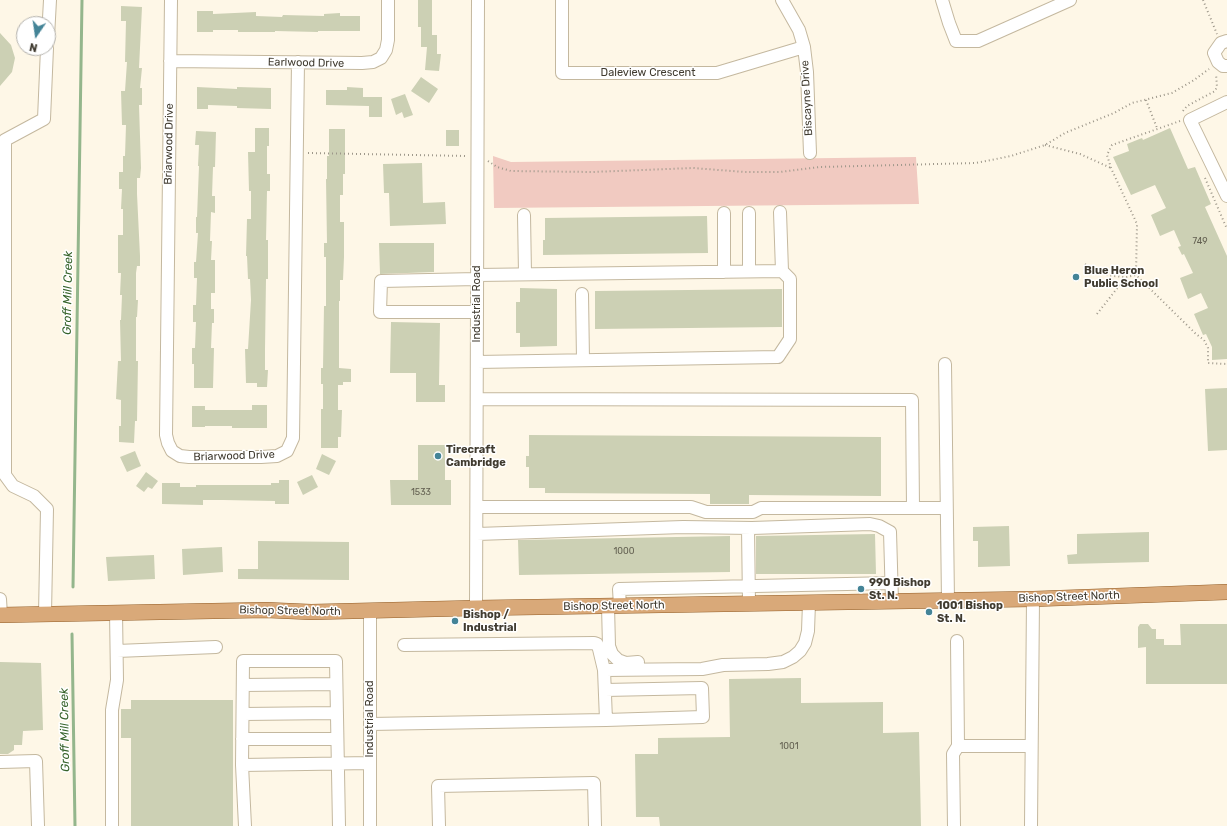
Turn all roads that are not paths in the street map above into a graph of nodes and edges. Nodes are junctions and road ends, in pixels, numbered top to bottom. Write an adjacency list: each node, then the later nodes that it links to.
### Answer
1 (50, 0): 9 (street)
2 (171, 0): 13 (street, Briarwood Drive)
3 (388, 0): 14 (street, Earlwood Drive)
4 (478, 0): 27 (street, Industrial Road)
5 (562, 0): 11 (street, Daleview Crescent)
6 (782, 0): 11 (street, Biscayne Drive)
7 (942, 0): 8 (street)
8 (1070, 0)
9 (49, 16)
10 (1224, 42): 15 (street)
11 (804, 48): 17 (street, Biscayne Drive)
12 (48, 56): 52 (street)
13 (170, 61): 14 (street, Earlwood Drive); 14 (street, Briarwood Drive)
14 (298, 62)
15 (1222, 64)
16 (1227, 102): 18 (street)
17 (810, 153)
18 (1227, 196)
19 (780, 212): 24 (street)
20 (724, 213): 25 (street)
21 (749, 213): 23 (street)
22 (524, 215): 26 (street)
23 (750, 271): 24 (street); 25 (street)
24 (782, 271): 30 (street)
25 (724, 272): 26 (street)
26 (525, 274): 27 (street)
27 (477, 277): 29 (street, Industrial Road); 29 (street)
28 (582, 294): 30 (street)
29 (477, 312): 31 (street, Industrial Road)
30 (583, 360): 31 (street)
31 (477, 362): 33 (street, Industrial Road)
32 (945, 364): 36 (street)
33 (477, 399): 34 (street, Industrial Road); 35 (street)
34 (477, 507): 35 (street); 38 (street, Industrial Road)
35 (912, 508): 36 (street)
36 (946, 508): 45 (street)
37 (748, 528): 38 (street); 39 (street); 40 (street)
38 (477, 534): 49 (street, Industrial Road)
39 (892, 582): 40 (street); 44 (street)
40 (748, 586): 47 (street); 48 (street)
41 (1227, 592): 43 (main road, Bishop Street North)
42 (0, 599): 53 (street)
43 (1033, 599): 45 (main road, Bishop Street North); 70 (street)
44 (892, 601): 45 (main road, Bishop Street North); 46 (main road, Bishop Street North)
45 (948, 601)
46 (809, 603): 47 (main road, Bishop Street North); 58 (street)
47 (749, 604): 48 (main road, Bishop Street North)
48 (614, 606): 49 (main road, Bishop Street North); 58 (street)
49 (476, 608): 50 (main road, Bishop Street North)
50 (370, 611): 51 (main road, Bishop Street North); 66 (street, Industrial Road)
51 (116, 612): 52 (main road, Bishop Street North); 57 (street)
52 (45, 614): 53 (main road, Bishop Street North)
53 (1, 615)
54 (957, 641): 69 (street)
55 (404, 645): 59 (street)
56 (216, 648): 57 (street)
57 (117, 651): 76 (street)
58 (723, 666): 59 (street)
59 (604, 670): 62 (street)
60 (336, 684): 61 (street); 61 (street); 64 (street)
61 (243, 685): 63 (street)
62 (605, 690): 65 (street); 65 (street)
63 (243, 714): 64 (street); 67 (street)
64 (337, 714): 68 (street)
65 (606, 720): 66 (street)
66 (370, 724): 72 (street, Industrial Road)
67 (242, 739): 68 (street); 74 (street)
68 (337, 739): 73 (street)
69 (958, 746): 70 (street); 82 (street)
70 (1031, 746): 83 (street)
71 (0, 762): 75 (street)
72 (370, 763): 73 (street); 79 (street, Industrial Road)
73 (338, 764): 74 (street); 78 (street)
74 (242, 765): 77 (street)
75 (38, 826)
76 (112, 826)
77 (245, 826)
78 (339, 826)
79 (370, 826)
80 (439, 826): 81 (street)
81 (596, 826)
82 (954, 826)
83 (1031, 826)

